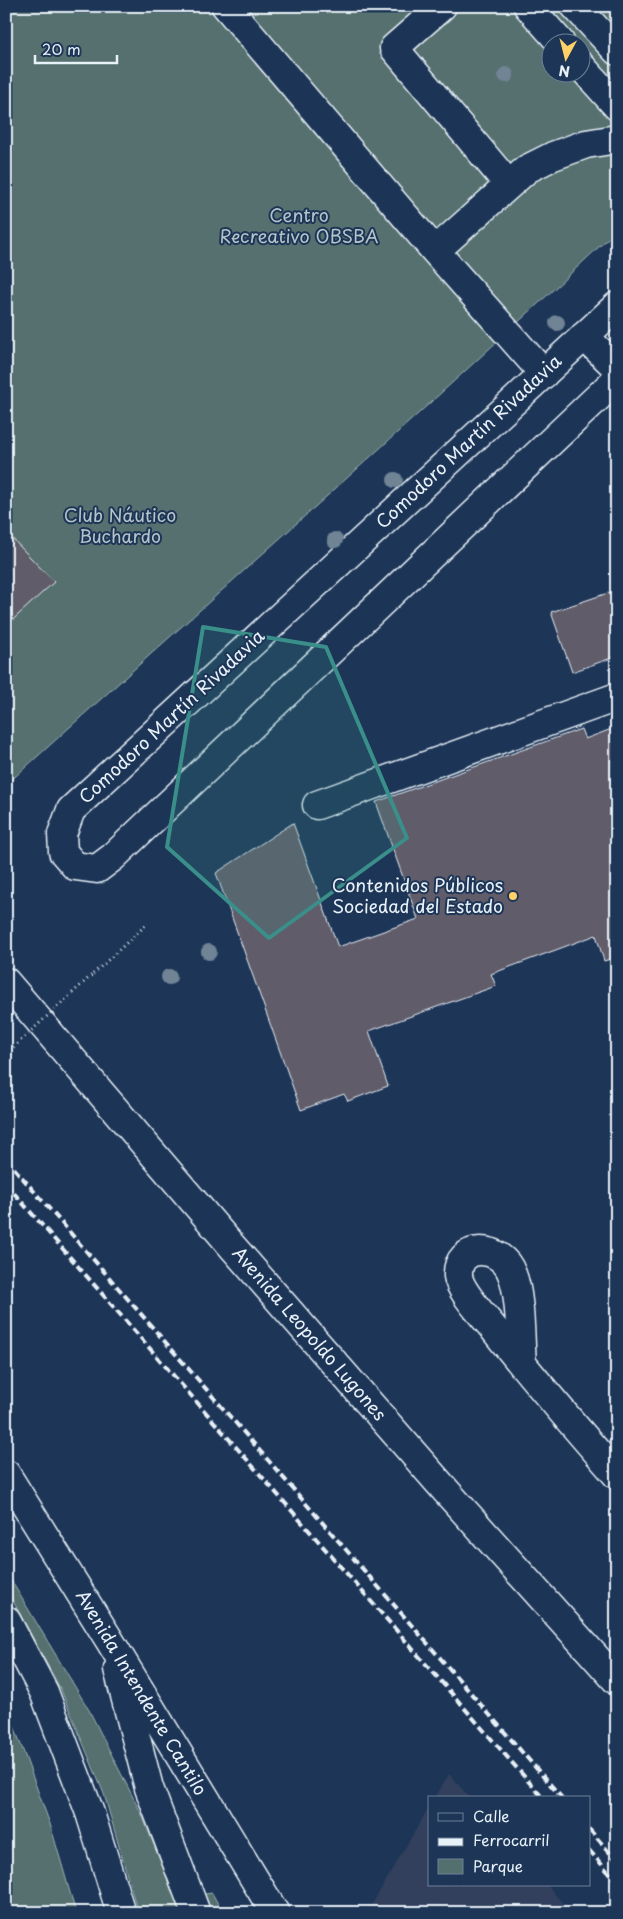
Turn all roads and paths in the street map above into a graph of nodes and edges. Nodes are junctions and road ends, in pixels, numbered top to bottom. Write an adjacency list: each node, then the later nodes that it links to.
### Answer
1 (226, 6): 11 (main road)
2 (442, 6): 10 (main road)
3 (528, 6): 5 (main road)
4 (575, 6): 6 (main road)
5 (551, 32)
6 (617, 51)
7 (590, 76): 8 (main road)
8 (617, 106)
9 (617, 139): 10 (main road)
10 (509, 185): 11 (main road)
11 (435, 251): 15 (main road)
12 (617, 306): 13 (main road, Comodoro Martín Rivadavia)
13 (584, 336): 14 (main road); 15 (main road, Comodoro Martín Rivadavia)
14 (617, 368)
15 (544, 374): 16 (main road, Comodoro Martín Rivadavia)
16 (617, 379)
17 (617, 697): 18 (main road)
18 (318, 805)
19 (148, 923): 21 (path, bridge)
20 (6, 982): 27 (main road, Avenida Leopoldo Lugones)
21 (6, 1054)
22 (522, 1364): 24 (main road)
23 (6, 1474): 26 (main road, Avenida Intendente Cantilo)
24 (617, 1475)
25 (6, 1620): 28 (main road)
26 (110, 1641): 29 (main road); 30 (main road, Avenida Intendente Cantilo)
27 (617, 1681)
28 (121, 1913)
29 (196, 1913)
30 (275, 1913)

